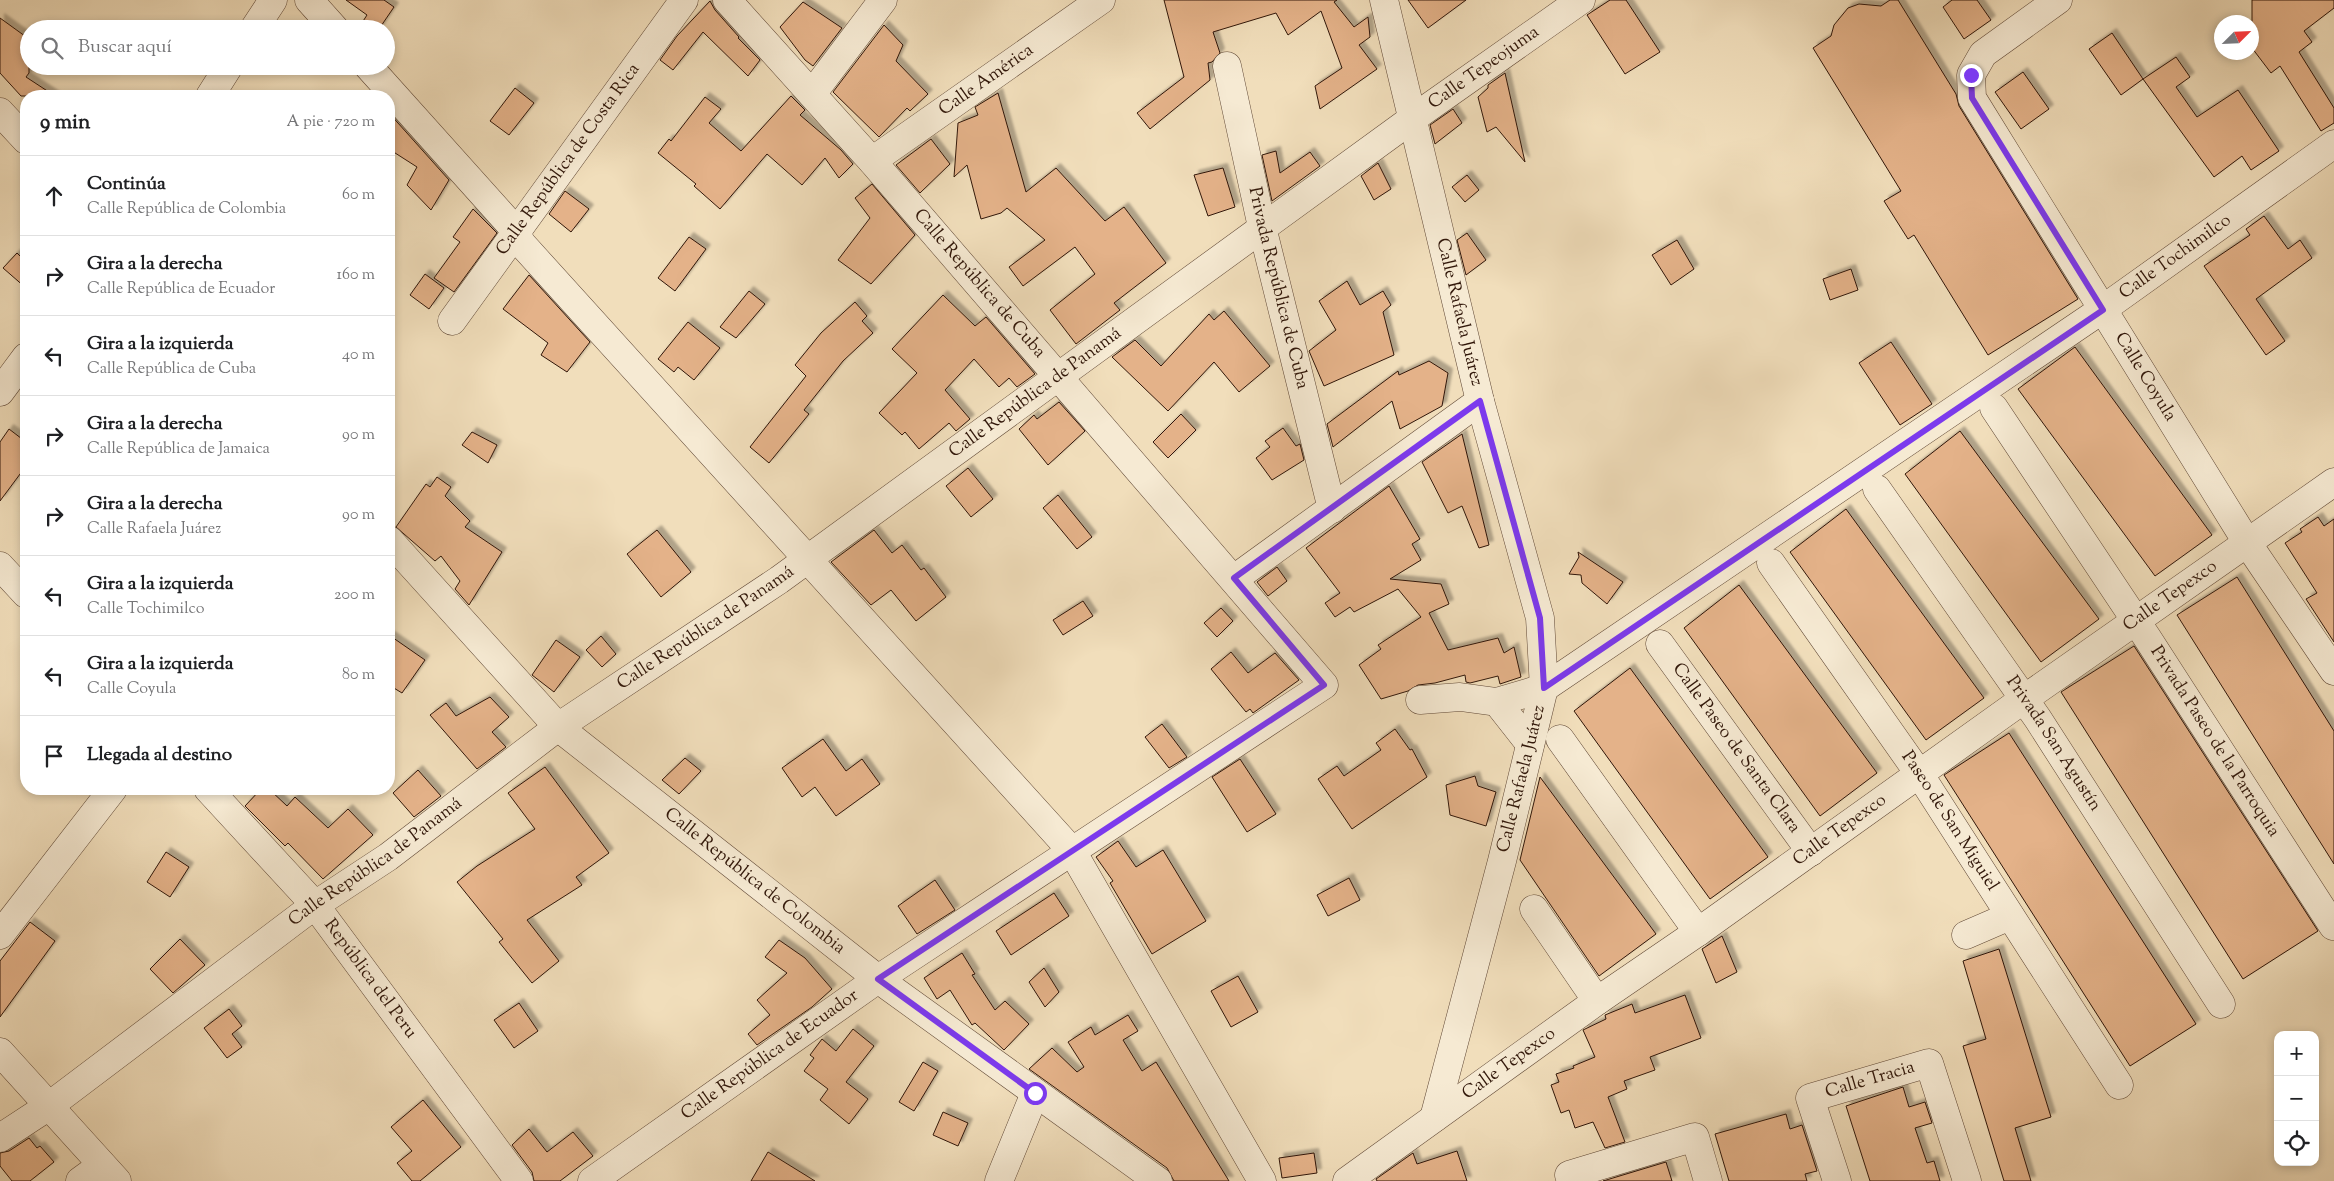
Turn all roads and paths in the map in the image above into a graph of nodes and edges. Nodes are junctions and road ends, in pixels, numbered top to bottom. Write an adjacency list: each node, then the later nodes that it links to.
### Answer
1 (273, 0): 10 (street)
2 (309, 0): 11 (street)
3 (684, 0): 25 (street, Calle República de Costa Rica)
4 (727, 0): 17 (street, Calle República de Cuba)
5 (883, 0): 17 (street)
6 (1101, 0): 23 (street, Calle América)
7 (1384, 0): 20 (street, Calle Rafaela Juárez)
8 (1580, 0): 20 (street, Calle Tepeojuma)
9 (2058, 0): 26 (street, Calle Coyula)
10 (260, 20)
11 (327, 20)
12 (1227, 66): 24 (street, Privada República de Cuba)
13 (223, 75): 15 (street)
14 (376, 75): 16 (street)
15 (214, 90)
16 (390, 90)
17 (812, 94): 23 (street, Calle República de Cuba)
18 (395, 96): 25 (street)
19 (0, 112): 21 (street)
20 (1412, 119): 24 (street, Calle República de Panamá); 31 (street, Calle Rafaela Juárez)
21 (20, 134)
22 (2334, 144): 26 (street, Calle Tochimilco)
23 (872, 161): 29 (street, Calle República de Cuba)
24 (1262, 227): 29 (street, Calle República de Panamá); 35 (street, Privada República de Cuba)
25 (516, 231): 27 (street, Calle República de Costa Rica); 38 (street)
26 (2103, 310): 36 (street, Calle Coyula); 47 (street, Calle Tochimilco)
27 (452, 321)
28 (20, 366): 30 (street)
29 (1060, 377): 38 (street, Calle República de Panamá); 41 (street, Calle República de Cuba)
30 (0, 392)
31 (1480, 401): 35 (street); 47 (street, Calle Rafaela Juárez)
32 (1994, 408): 43 (street, Privada Paseo de la Parroquia)
33 (2334, 482): 36 (street, Calle Tepexco)
34 (1877, 489): 48 (street, Privada San Agustín)
35 (1332, 509): 41 (street)
36 (2248, 544): 43 (street, Calle Tepexco); 45 (street, Calle Coyula)
37 (395, 547): 51 (street, Calle República de Colombia)
38 (809, 558): 51 (street, Calle República de Panamá); 57 (street)
39 (1771, 563): 54 (street, Paseo de San Miguiel)
40 (0, 566): 42 (street)
41 (1234, 578): 46 (street, Calle República de Cuba)
42 (20, 588)
43 (2136, 622): 48 (street, Calle Tepexco); 62 (street, Privada Paseo de la Parroquia)
44 (1660, 644): 58 (street, Calle Paseo de Santa Clara)
45 (2334, 671)
46 (1324, 685): 57 (street, Calle República de Ecuador)
47 (1544, 688): 50 (street, Calle Tochimilco); 53 (street, Calle Rafaela Juárez)
48 (2024, 699): 54 (street, Calle Tepexco); 68 (street, Privada San Agustín)
49 (1420, 700): 50 (street)
50 (1497, 702): 53 (street)
51 (558, 727): 59 (street, Calle República de Panamá); 66 (street, Calle República de Colombia)
52 (1560, 739): 63 (street)
53 (1530, 744): 73 (street, Calle Rafaela Juárez)
54 (1920, 775): 58 (street, Calle Tepexco); 61 (street, Paseo de San Miguiel)
55 (108, 795): 64 (street)
56 (214, 795): 59 (street, República del Peru)
57 (1072, 851): 66 (street, Calle República de Ecuador); 82 (street)
58 (1811, 852): 63 (street, Calle Tepexco)
59 (315, 905): 72 (street, Calle República de Panamá); 78 (street, República del Peru)
60 (1534, 909): 67 (street)
61 (2010, 916): 65 (street); 70 (street, Paseo de San Miguiel)
62 (2333, 926)
63 (1698, 932): 67 (street, Calle Tepexco)
64 (0, 935)
65 (1966, 935)
66 (878, 979): 71 (street, Calle República de Colombia); 79 (street, Calle República de Ecuador)
67 (1597, 1001): 73 (street, Calle Tepexco)
68 (2221, 1004)
69 (0, 1052): 72 (street)
70 (2118, 1085)
71 (1035, 1093): 80 (street); 81 (street, Calle República de Colombia)
72 (49, 1106): 74 (street, Calle República de Panamá); 75 (street)
73 (1434, 1118): 83 (street, Calle Tepexco)
74 (0, 1138)
75 (109, 1173): 77 (street)
76 (1570, 1178): 84 (street)
77 (80, 1181)
78 (518, 1181)
79 (592, 1181)
80 (999, 1181)
81 (1158, 1181)
82 (1262, 1181)
83 (1347, 1181)
84 (1708, 1181)
85 (1837, 1181): 86 (street, Calle Tracia)
86 (1967, 1181)

